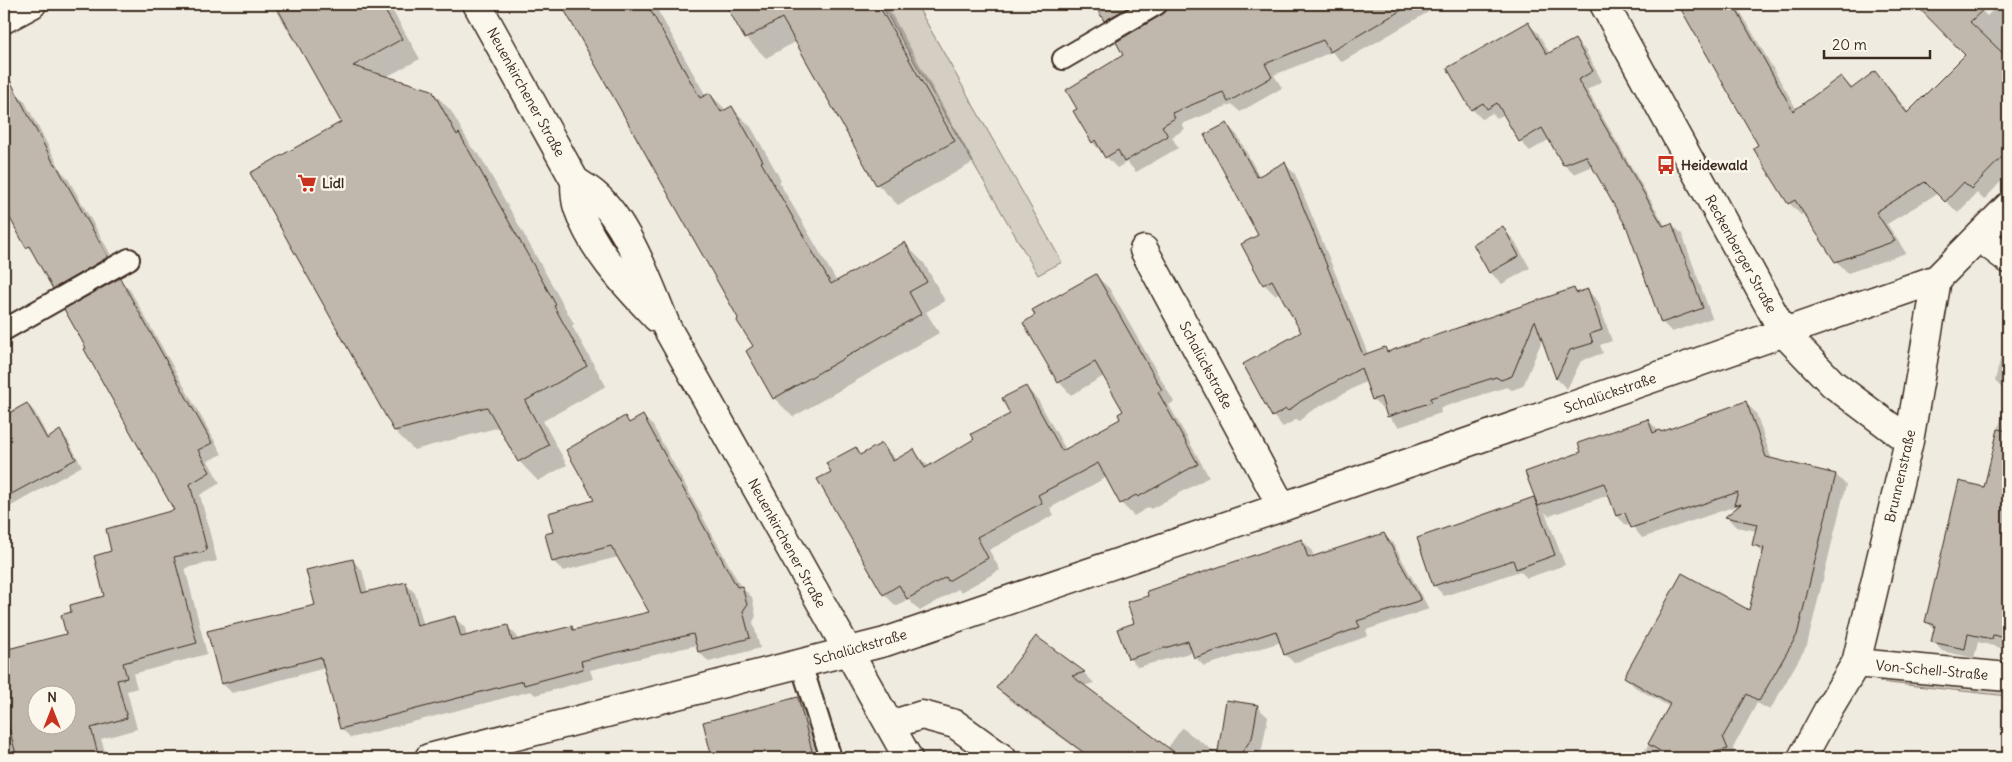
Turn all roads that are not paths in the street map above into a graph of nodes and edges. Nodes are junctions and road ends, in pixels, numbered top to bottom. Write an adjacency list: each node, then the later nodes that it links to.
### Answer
1 (32, 4): 5 (street)
2 (477, 4): 17 (street, Neuenkirchener Straße)
3 (1157, 4): 6 (lane)
4 (1604, 4): 14 (street, Reckenberger Straße)
5 (4, 19)
6 (1063, 59)
7 (2008, 207): 8 (street)
8 (1979, 237): 10 (street); 12 (street)
9 (1144, 250): 16 (street, Schalückstraße)
10 (2008, 259)
11 (129, 260): 13 (lane)
12 (1937, 279): 14 (street, Schalückstraße); 15 (street, Brunnenstraße)
13 (4, 330)
14 (1784, 333): 15 (street, Reckenberger Straße); 16 (street, Schalückstraße)
15 (1909, 441): 18 (street, Brunnenstraße)
16 (1282, 507): 17 (street, Schalückstraße)
17 (848, 651): 19 (street, Schalückstraße); 21 (street, Neuenkirchener Straße)
18 (1856, 663): 20 (street, Von-Schell-Straße); 26 (street, Brunnenstraße)
19 (801, 664): 22 (street, Schalückstraße); 23 (lane)
20 (2008, 677)
21 (890, 725): 24 (street, Neuenkirchener Straße); 25 (street)
22 (429, 758)
23 (831, 758)
24 (908, 758)
25 (1002, 758)
26 (1802, 758)

